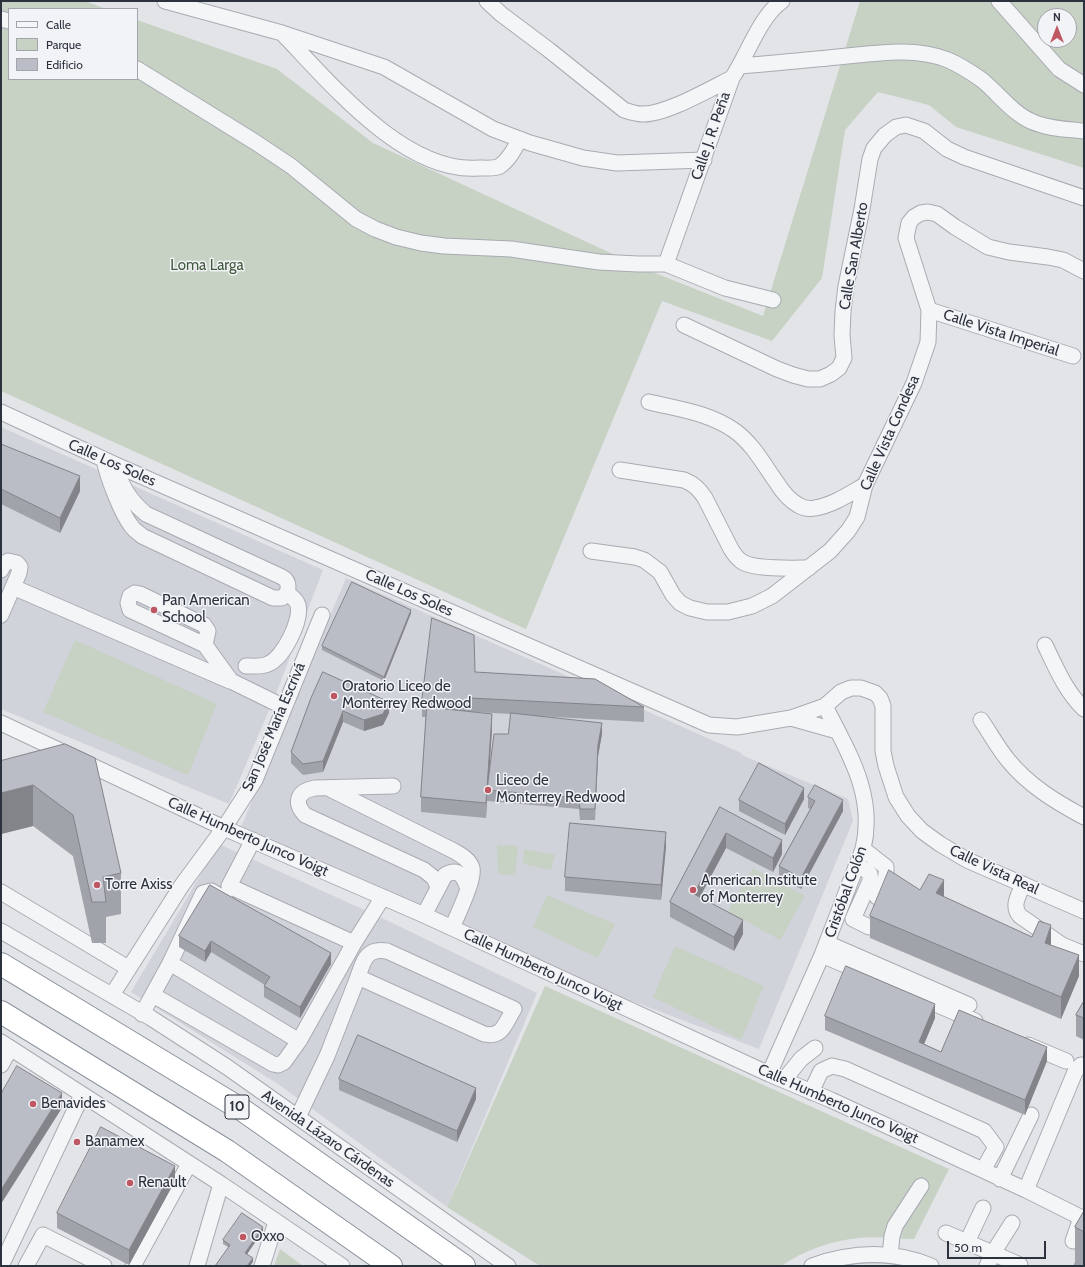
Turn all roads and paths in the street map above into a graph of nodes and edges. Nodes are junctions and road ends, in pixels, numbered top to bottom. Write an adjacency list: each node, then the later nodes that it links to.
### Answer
1 (165, 1): 5 (street)
2 (487, 1): 8 (street, Calle J. R. Peña)
3 (782, 1): 6 (street)
4 (999, 1): 9 (street)
5 (282, 32): 11 (street); 11 (street)
6 (740, 66): 8 (street); 10 (street)
7 (138, 69): 14 (street)
8 (732, 78): 12 (street, Calle J. R. Peña)
9 (1084, 85)
10 (1084, 131)
11 (520, 139): 12 (street)
12 (704, 160): 14 (street, Calle J. R. Peña)
13 (1084, 198): 18 (street, Calle San Alberto)
14 (666, 264): 16 (street)
15 (1084, 271): 17 (street, Calle Vista Condesa)
16 (773, 300)
17 (929, 310): 19 (street, Calle Vista Imperial); 24 (street, Calle Vista Condesa)
18 (684, 325)
19 (1073, 356)
20 (649, 402): 24 (street)
21 (1, 412): 22 (street, Calle Los Soles)
22 (110, 462): 25 (street); 26 (street); 41 (street, Calle Los Soles)
23 (620, 470): 28 (street)
24 (865, 485): 28 (street, Calle Vista Condesa)
25 (141, 510): 26 (street); 31 (street)
26 (133, 528): 31 (street)
27 (591, 551): 28 (street, Calle Vista Condesa)
28 (809, 568)
29 (1, 570): 30 (street)
30 (13, 587): 32 (street); 37 (street)
31 (287, 593): 36 (street)
32 (1, 615)
33 (322, 615): 39 (street, San José María Escrivá)
34 (205, 645): 34 (street); 37 (street)
35 (1045, 646): 40 (street)
36 (246, 666)
37 (231, 681): 39 (street)
38 (825, 706): 41 (street, Calle Los Soles); 44 (street, Cristóbal Colón); 52 (street, Calle Vista Real)
39 (284, 707): 48 (street, San José María Escrivá)
40 (1084, 709)
41 (791, 718): 44 (street)
42 (981, 720): 47 (street)
43 (1, 723): 48 (street, Calle Humberto Junco Voigt)
44 (838, 731): 50 (street, Cristóbal Colón)
45 (393, 786): 46 (street)
46 (328, 788): 53 (street); 54 (street)
47 (1084, 816)
48 (224, 828): 49 (street, Calle Humberto Junco Voigt); 69 (street, San José María Escrivá)
49 (253, 840): 56 (street, Calle Humberto Junco Voigt); 64 (street)
50 (862, 849): 51 (street, Cristóbal Colón); 57 (street)
51 (856, 866): 61 (street); 65 (street, Cristóbal Colón)
52 (1023, 884): 59 (street, Calle Vista Real); 66 (street)
53 (438, 887): 54 (street); 60 (street)
54 (468, 889): 62 (street)
55 (1, 892): 69 (street)
56 (382, 897): 60 (street, Calle Humberto Junco Voigt); 64 (street)
57 (877, 897)
58 (237, 906): 67 (street)
59 (1084, 911)
60 (424, 915): 62 (street, Calle Humberto Junco Voigt)
61 (869, 927)
62 (452, 928): 80 (street, Calle Humberto Junco Voigt)
63 (1, 931): 71 (street, Avenida Lázaro Cárdenas)
64 (354, 943): 78 (street)
65 (825, 949): 73 (street); 76 (street); 82 (street, Cristóbal Colón)
66 (1084, 954)
67 (170, 963): 72 (street); 78 (street)
68 (1, 964): 116 (highway, Avenida Lázaro Cárdenas / 10)
69 (128, 968): 71 (street, San José María Escrivá)
70 (358, 977): 70 (street); 91 (street)
71 (112, 995): 75 (street, Avenida Lázaro Cárdenas)
72 (157, 997): 75 (street); 78 (street)
73 (969, 1005)
74 (1, 1012): 115 (highway)
75 (147, 1016): 91 (street, Avenida Lázaro Cárdenas)
76 (986, 1026)
77 (1015, 1039): 83 (street)
78 (299, 1041)
79 (6, 1046): 84 (street); 89 (street)
80 (712, 1047): 82 (street); 86 (street, Calle Humberto Junco Voigt)
81 (815, 1048): 87 (street)
82 (775, 1059): 86 (street, Cristóbal Colón)
83 (1066, 1061)
84 (1, 1064)
85 (1084, 1065): 97 (street)
86 (769, 1074): 87 (street, Calle Humberto Junco Voigt)
87 (784, 1080): 88 (street, Calle Humberto Junco Voigt)
88 (811, 1092): 93 (street, Calle Humberto Junco Voigt); 93 (street)
89 (82, 1095): 92 (street); 107 (street)
90 (1031, 1115): 94 (street)
91 (298, 1116): 117 (street, Avenida Lázaro Cárdenas)
92 (189, 1164): 95 (street); 111 (street)
93 (983, 1170): 94 (street, Calle Humberto Junco Voigt)
94 (1000, 1179): 97 (street, Calle Humberto Junco Voigt)
95 (221, 1184): 100 (street); 112 (street)
96 (921, 1186): 105 (street)
97 (1026, 1190): 99 (street, Calle Humberto Junco Voigt)
98 (983, 1208): 103 (street)
99 (1083, 1218): 104 (street)
100 (276, 1222): 113 (street); 114 (street)
101 (1012, 1223): 106 (street)
102 (946, 1232): 103 (street)
103 (967, 1242): 106 (street)
104 (1073, 1242)
105 (890, 1255): 118 (street); 119 (street)
106 (990, 1260): 108 (street)
107 (2, 1261)
108 (1020, 1264)
109 (28, 1266): 110 (street)
110 (104, 1266)
111 (133, 1266)
112 (197, 1266)
113 (262, 1266)
114 (342, 1266)
115 (391, 1266)
116 (464, 1266)
117 (508, 1266)
118 (812, 1266)
119 (932, 1266)

